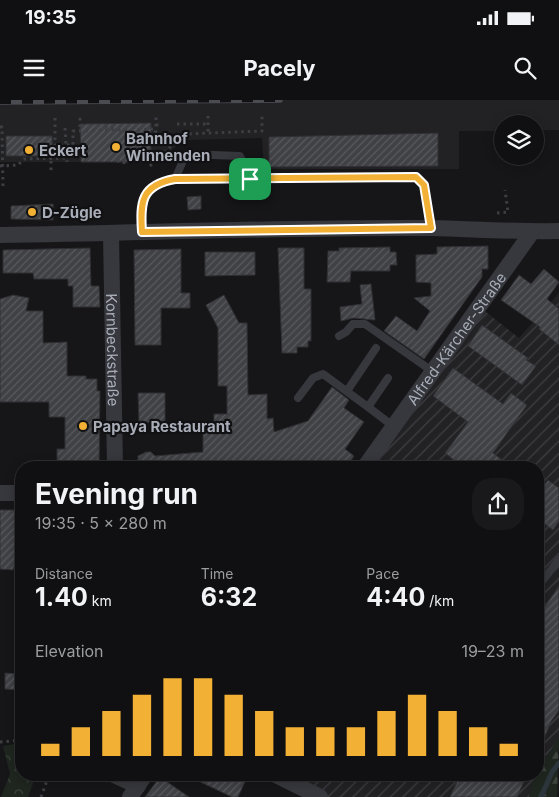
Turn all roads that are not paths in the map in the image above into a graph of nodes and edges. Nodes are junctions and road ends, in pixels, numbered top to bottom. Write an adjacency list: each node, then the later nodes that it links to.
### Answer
1 (175, 179): 2 (lane); 2 (lane); 4 (lane)
2 (250, 179): 3 (lane)
3 (431, 228): 4 (street); 5 (street)
4 (142, 232): 7 (street)
5 (532, 232): 6 (street); 11 (street, Alfred-Kärcher-Straße)
6 (559, 232)
7 (111, 234): 8 (street); 17 (street, Kornbeckstraße)
8 (0, 235)
9 (339, 336): 11 (lane)
10 (376, 348): 13 (lane)
11 (432, 371): 16 (street, Alfred-Kärcher-Straße)
12 (388, 378): 15 (lane)
13 (347, 391): 14 (lane); 15 (lane)
14 (298, 398)
15 (368, 406): 16 (lane)
16 (393, 426): 18 (street, Alfred-Kärcher-Straße)
17 (115, 461)
18 (369, 461)
19 (0, 493): 20 (street)
20 (15, 493)
21 (559, 560): 22 (lane)
22 (552, 568): 23 (lane); 24 (lane)
23 (559, 573)
24 (544, 578)
25 (288, 781): 26 (street)
26 (320, 797)

